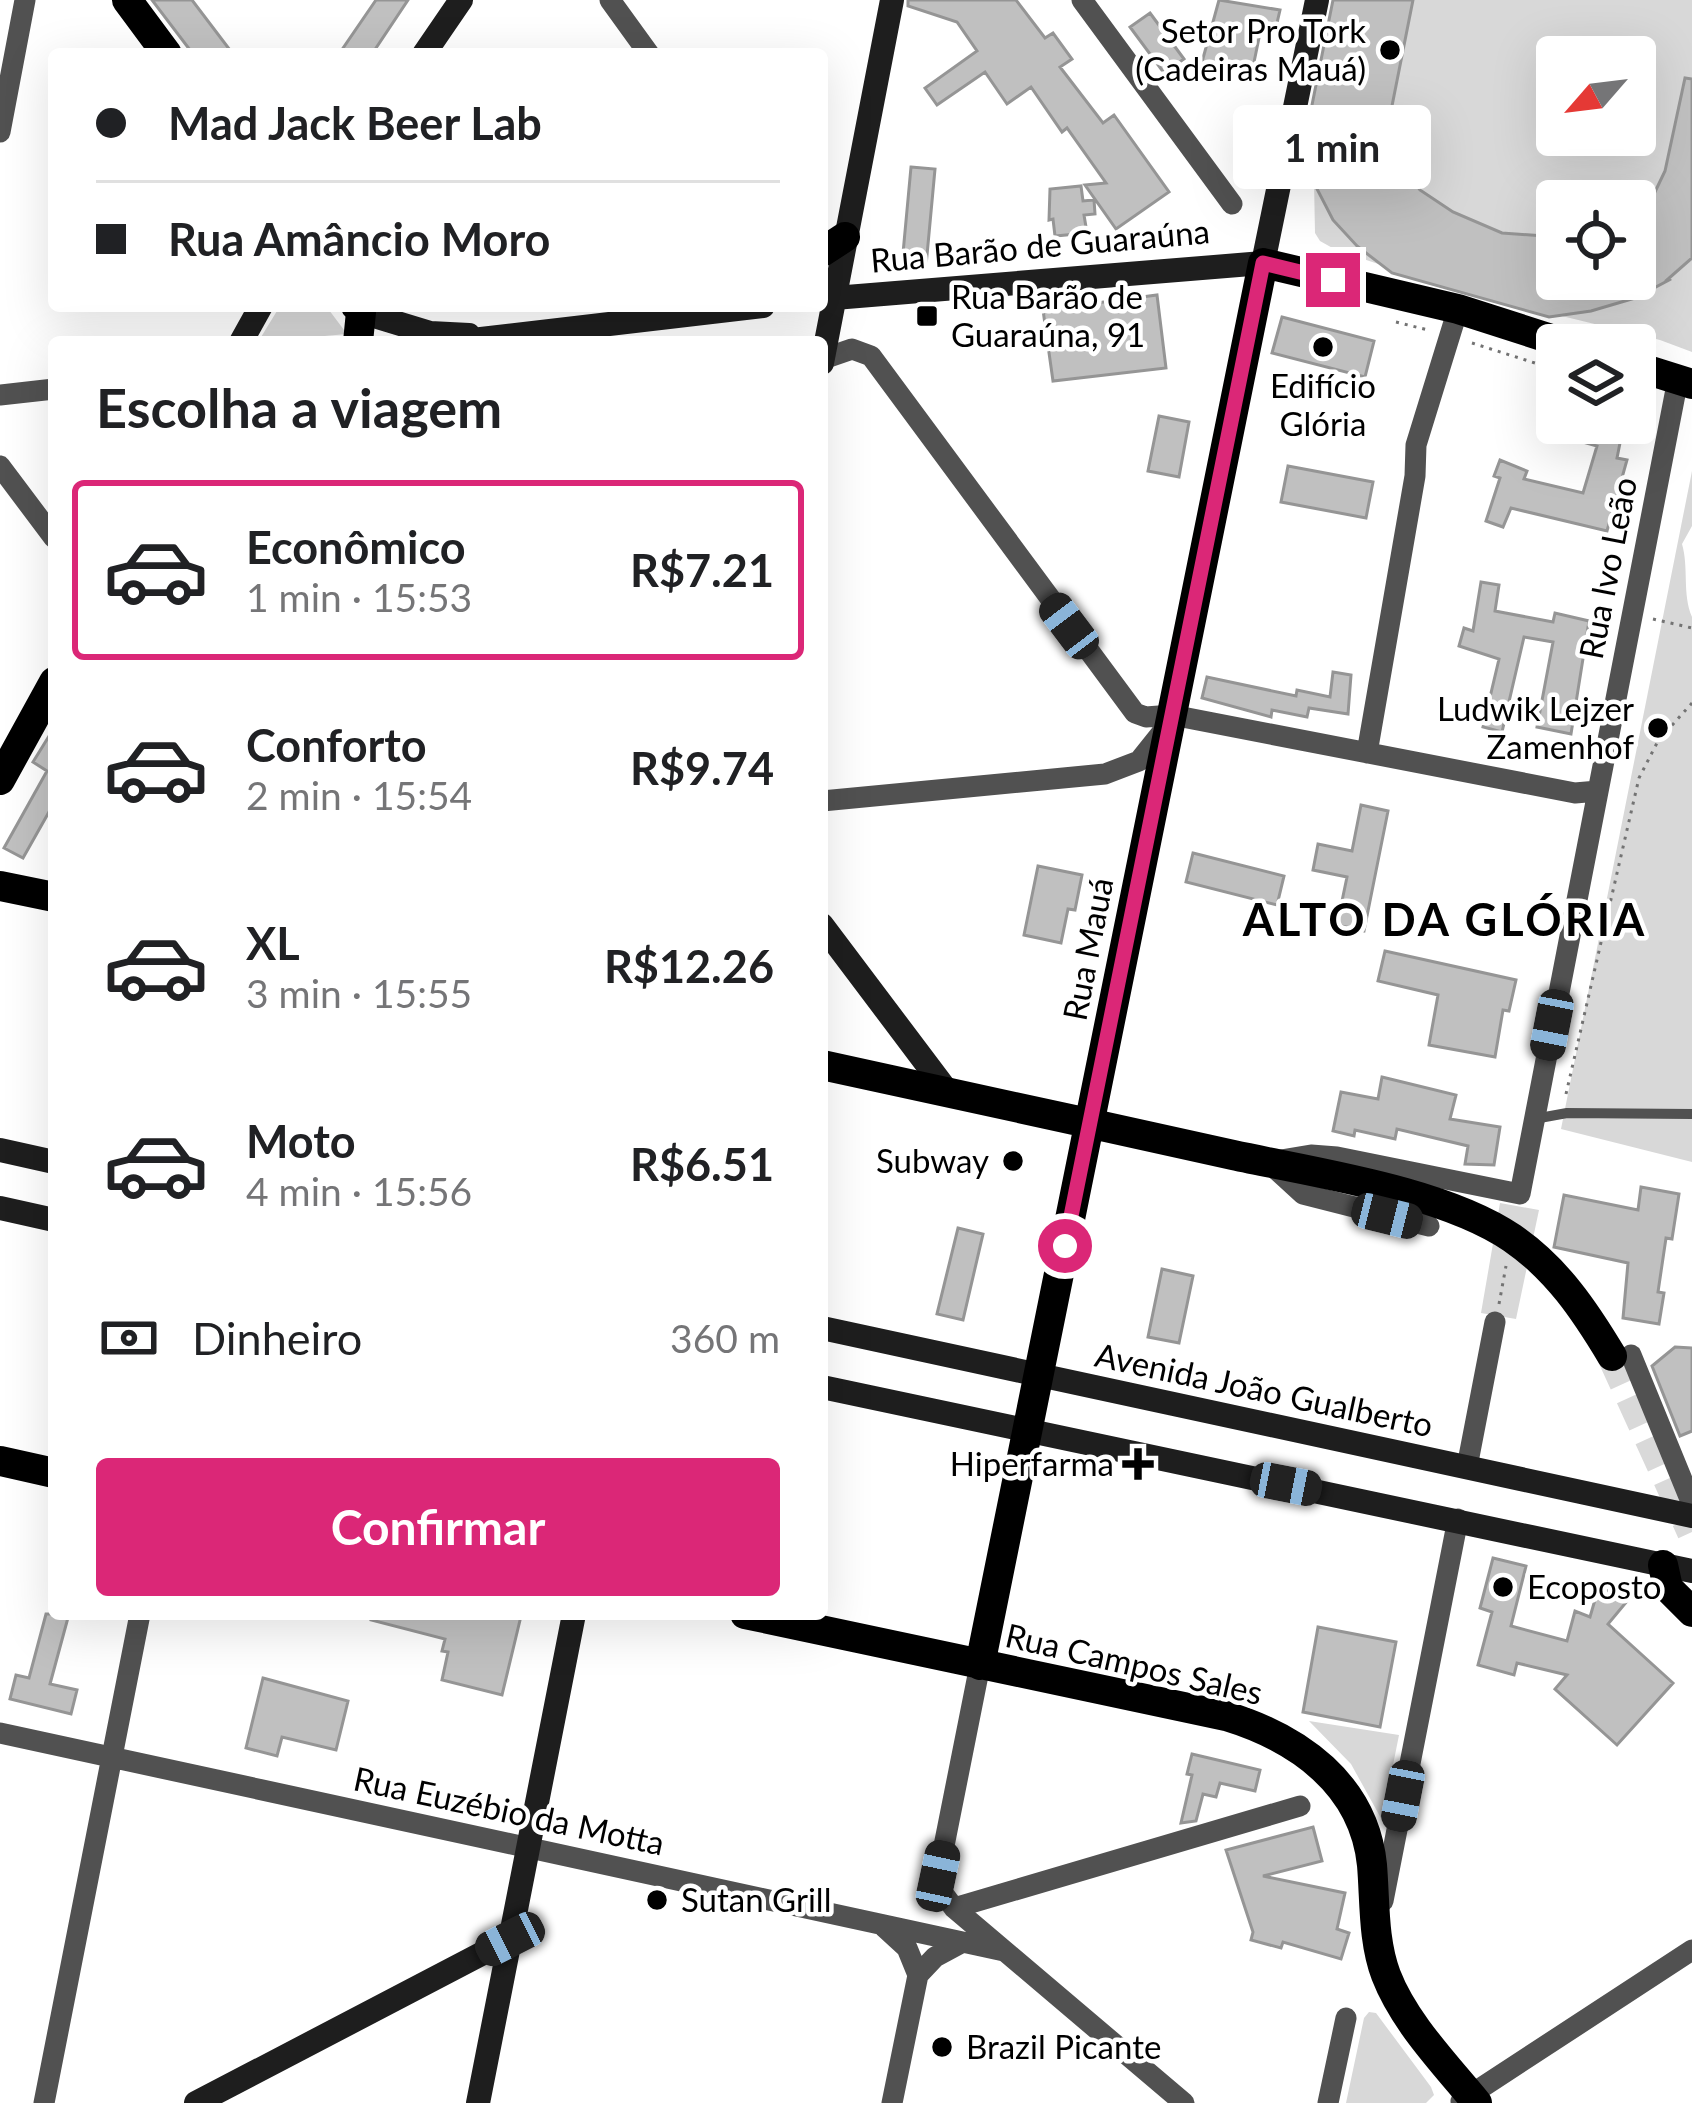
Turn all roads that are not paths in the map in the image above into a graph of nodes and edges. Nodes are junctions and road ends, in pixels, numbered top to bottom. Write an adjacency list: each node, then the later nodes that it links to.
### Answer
1 (25, 0): 11 (street)
2 (128, 0): 8 (main road)
3 (460, 0): 9 (street)
4 (610, 0): 10 (street)
5 (892, 0): 13 (street)
6 (1082, 0): 12 (street)
7 (1317, 0): 14 (street, Rua Mauá)
8 (163, 48)
9 (428, 48)
10 (645, 48)
11 (0, 132)
12 (1232, 204)
13 (834, 245): 15 (street)
14 (1263, 263): 16 (street, Rua Barão de Guaraúna); 19 (main road); 31 (main road, Rua Mauá)
15 (828, 282)
16 (828, 294)
17 (711, 312): 20 (street)
18 (358, 320): 20 (street)
19 (1454, 322): 22 (main road); 32 (street)
20 (513, 335): 21 (street)
21 (505, 336)
22 (1536, 338)
23 (828, 359): 31 (street)
24 (1656, 373): 25 (main road)
25 (1685, 382): 34 (street, Rua Ivo Leão)
26 (48, 390): 27 (street)
27 (0, 395)
28 (0, 466): 29 (street)
29 (48, 530)
30 (48, 693): 33 (main road)
31 (1172, 715): 32 (street); 35 (street); 43 (main road, Rua Mauá)
32 (1367, 753): 34 (street)
33 (0, 780)
34 (1598, 791): 42 (street, Rua Ivo Leão)
35 (828, 800)
36 (0, 886): 37 (main road)
37 (48, 897)
38 (828, 934): 40 (street)
39 (828, 1066): 40 (main road)
40 (947, 1091): 43 (main road)
41 (1692, 1114): 42 (lane)
42 (1534, 1119): 46 (street, Rua Ivo Leão)
43 (1090, 1124): 46 (main road); 53 (main road, Rua Mauá)
44 (0, 1150): 45 (street)
45 (48, 1161)
46 (1269, 1162): 49 (street); 52 (main road)
47 (0, 1208): 48 (street)
48 (48, 1219)
49 (1429, 1226)
50 (1495, 1322): 57 (street)
51 (828, 1329): 53 (street, Avenida João Gualberto)
52 (1622, 1355): 59 (street)
53 (1039, 1375): 55 (main road, Rua Mauá); 57 (street, Avenida João Gualberto)
54 (828, 1388): 55 (street)
55 (1028, 1432): 61 (street); 67 (main road, Rua Mauá)
56 (0, 1461): 58 (main road)
57 (1467, 1467): 60 (street, Avenida João Gualberto)
58 (48, 1472)
59 (1692, 1504)
60 (1692, 1516)
61 (1458, 1519): 62 (street); 74 (street)
62 (1677, 1568): 63 (main road)
63 (1692, 1612)
64 (139, 1620): 69 (street)
65 (573, 1620): 71 (street)
66 (773, 1620): 67 (main road, Rua Campos Sales)
67 (980, 1665): 72 (street, Rua Mauá); 74 (main road, Rua Campos Sales)
68 (0, 1733): 69 (street, Rua Euzébio da Motta)
69 (112, 1757): 71 (street, Rua Euzébio da Motta); 82 (street)
70 (1300, 1806): 72 (street)
71 (528, 1849): 73 (street, Rua Euzébio da Motta); 75 (street)
72 (954, 1908): 78 (street)
73 (883, 1925): 76 (street, Rua Euzébio da Motta); 79 (street)
74 (1377, 1932): 81 (main road, Rua Campos Sales)
75 (510, 1939): 83 (street); 84 (street)
76 (961, 1942): 78 (street, Rua Euzébio da Motta); 79 (street)
77 (1692, 1950): 81 (street)
78 (1004, 1951): 86 (street)
79 (918, 1975): 85 (street)
80 (1346, 2018): 87 (street)
81 (1468, 2100)
82 (44, 2103)
83 (196, 2103)
84 (478, 2103)
85 (892, 2103)
86 (1184, 2103)
87 (1328, 2103)

